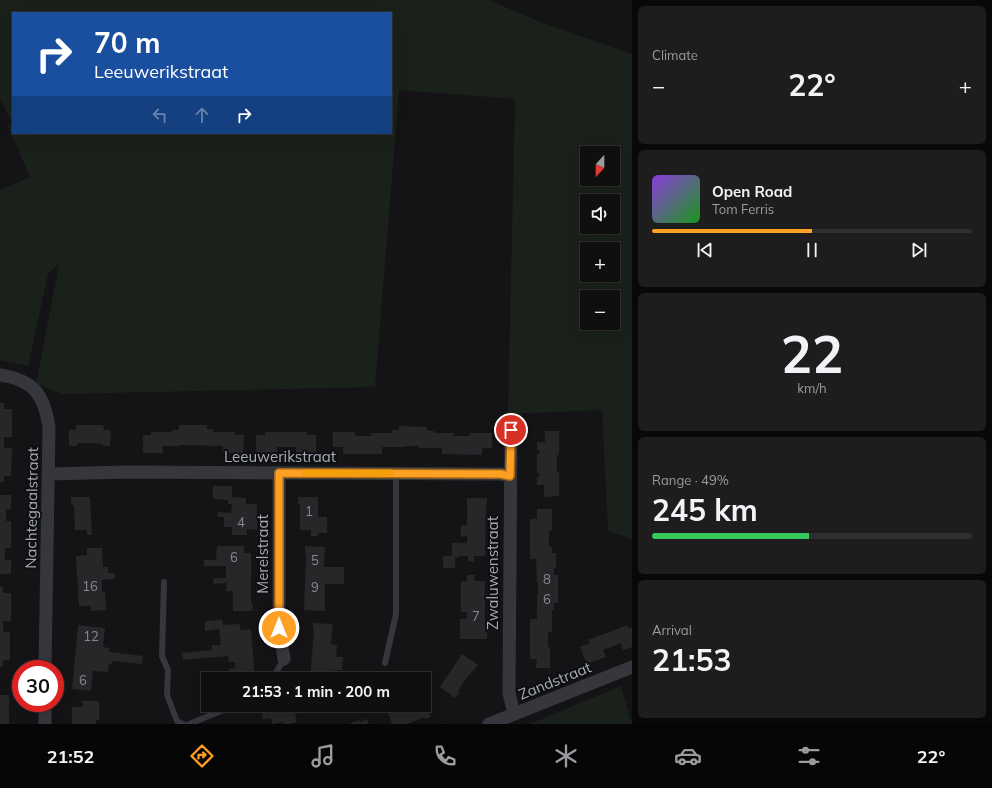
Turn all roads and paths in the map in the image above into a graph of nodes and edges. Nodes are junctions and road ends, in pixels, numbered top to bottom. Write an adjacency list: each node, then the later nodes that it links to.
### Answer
1 (0, 375): 5 (street, Nachtegaalstraat)
2 (511, 430): 6 (street, Zwaluwenstraat)
3 (279, 473): 4 (street, Leeuwerikstraat); 5 (street, Leeuwerikstraat); 8 (street, Merelstraat)
4 (396, 473): 6 (street, Leeuwerikstraat); 10 (lane)
5 (49, 474): 9 (street, Nachtegaalstraat)
6 (510, 476): 15 (street, Zwaluwenstraat)
7 (164, 582): 17 (lane)
8 (284, 659): 12 (lane)
9 (46, 660)
10 (385, 663)
11 (632, 667): 15 (street, Zandstraat)
12 (276, 672)
13 (45, 712): 16 (street)
14 (219, 712): 18 (lane)
15 (514, 714): 19 (street, Zandstraat)
16 (45, 724)
17 (184, 724)
18 (189, 724)
19 (489, 724)

